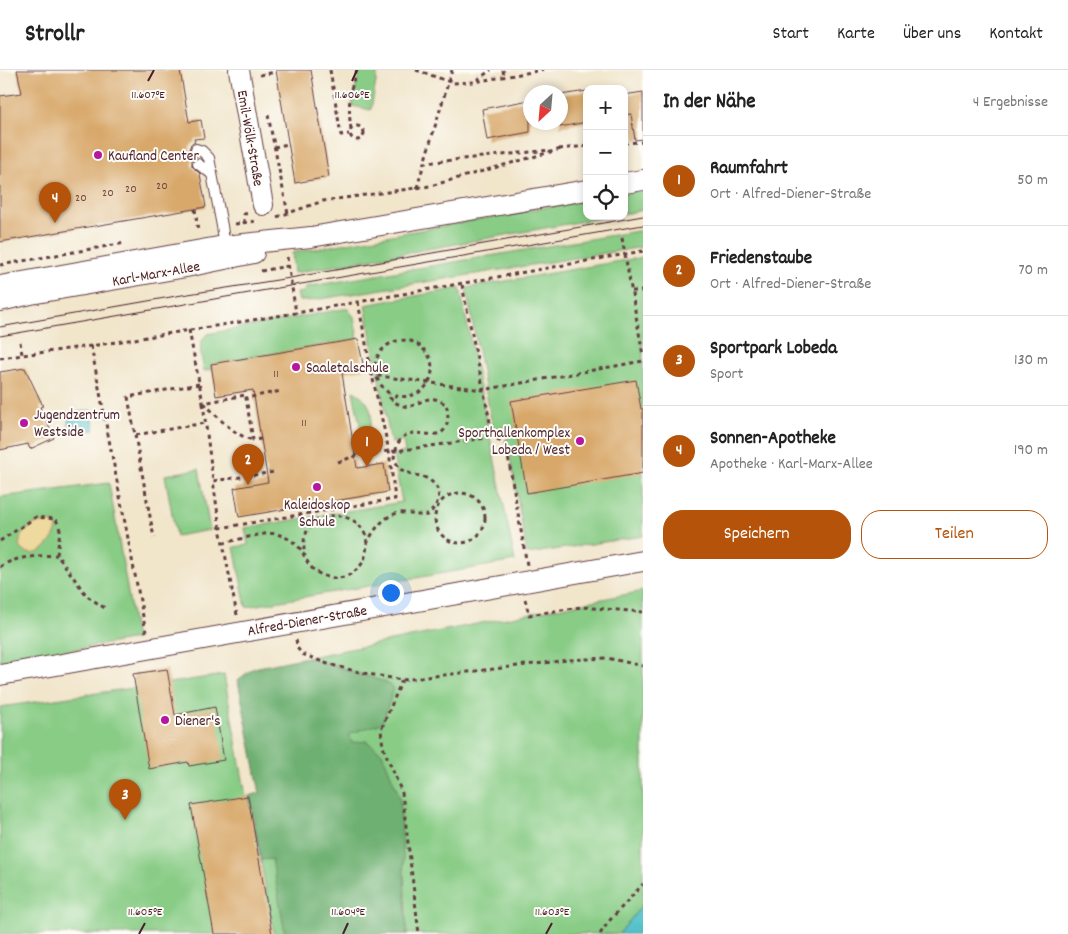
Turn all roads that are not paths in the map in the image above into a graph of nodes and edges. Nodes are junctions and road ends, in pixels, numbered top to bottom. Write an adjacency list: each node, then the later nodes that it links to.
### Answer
1 (239, 70): 8 (street, Emil-Wölk-Straße)
2 (196, 149): 4 (lane)
3 (198, 164): 4 (lane)
4 (212, 174): 10 (lane)
5 (643, 180): 6 (street)
6 (628, 182)
7 (583, 191): 9 (street, Karl-Marx-Allee)
8 (262, 205)
9 (311, 237): 10 (street, Karl-Marx-Allee); 10 (street, Karl-Marx-Allee)
10 (225, 253): 11 (street, Karl-Marx-Allee); 12 (street, Karl-Marx-Allee)
11 (0, 286)
12 (0, 302)
13 (643, 561): 14 (street, Alfred-Diener-Straße)
14 (0, 675)

